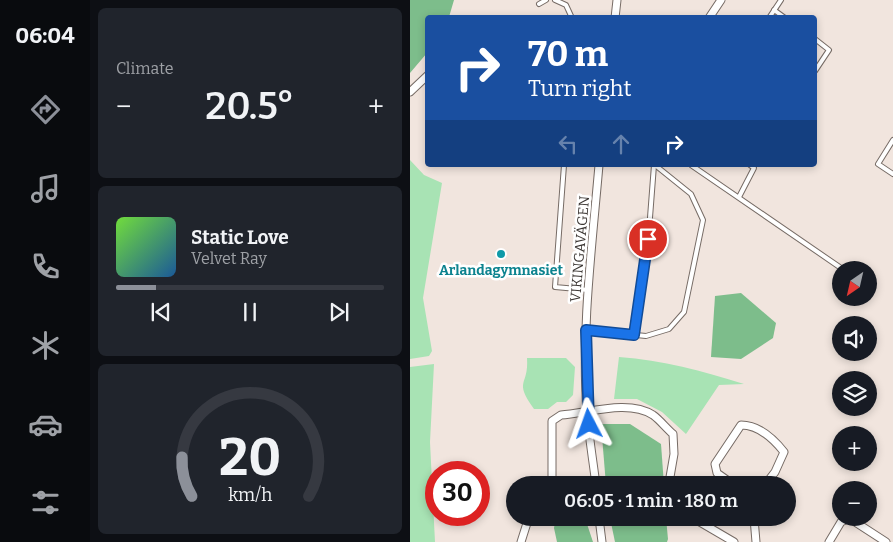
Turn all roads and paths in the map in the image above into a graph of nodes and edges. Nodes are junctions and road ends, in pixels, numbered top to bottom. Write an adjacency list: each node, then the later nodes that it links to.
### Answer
1 (546, 0): 6 (lane)
2 (555, 0): 8 (lane)
3 (617, 0): 9 (street)
4 (721, 0): 10 (street)
5 (781, 0): 7 (lane)
6 (539, 4)
7 (774, 10): 11 (lane); 12 (lane)
8 (570, 15)
9 (615, 15)
10 (711, 15)
11 (771, 15)
12 (781, 15)
13 (817, 41): 14 (lane)
14 (817, 68)
15 (425, 78): 16 (street)
16 (410, 92)
17 (893, 140): 24 (lane)
18 (564, 167): 27 (lane)
19 (600, 167): 27 (street, VIKINGAVÄGEN)
20 (655, 167): 29 (lane)
21 (657, 167): 29 (lane)
22 (695, 167): 25 (lane)
23 (755, 167): 25 (lane)
24 (893, 174)
25 (739, 197): 26 (lane)
26 (832, 261)
27 (588, 290): 28 (street, VIKINGAVÄGEN)
28 (586, 330): 29 (lane); 30 (street, VIKINGAVÄGEN)
29 (634, 335)
30 (587, 413): 31 (street); 32 (street, VIKINGAVÄGEN); 33 (street)
31 (552, 476)
32 (595, 476)
33 (670, 476)
34 (721, 476): 35 (street)
35 (772, 476)
36 (526, 526): 41 (street)
37 (601, 526): 42 (street)
38 (707, 526): 43 (street)
39 (755, 526): 40 (street)
40 (757, 541)
41 (521, 542)
42 (602, 542)
43 (734, 542)
44 (829, 542): 45 (street)
45 (886, 542)

